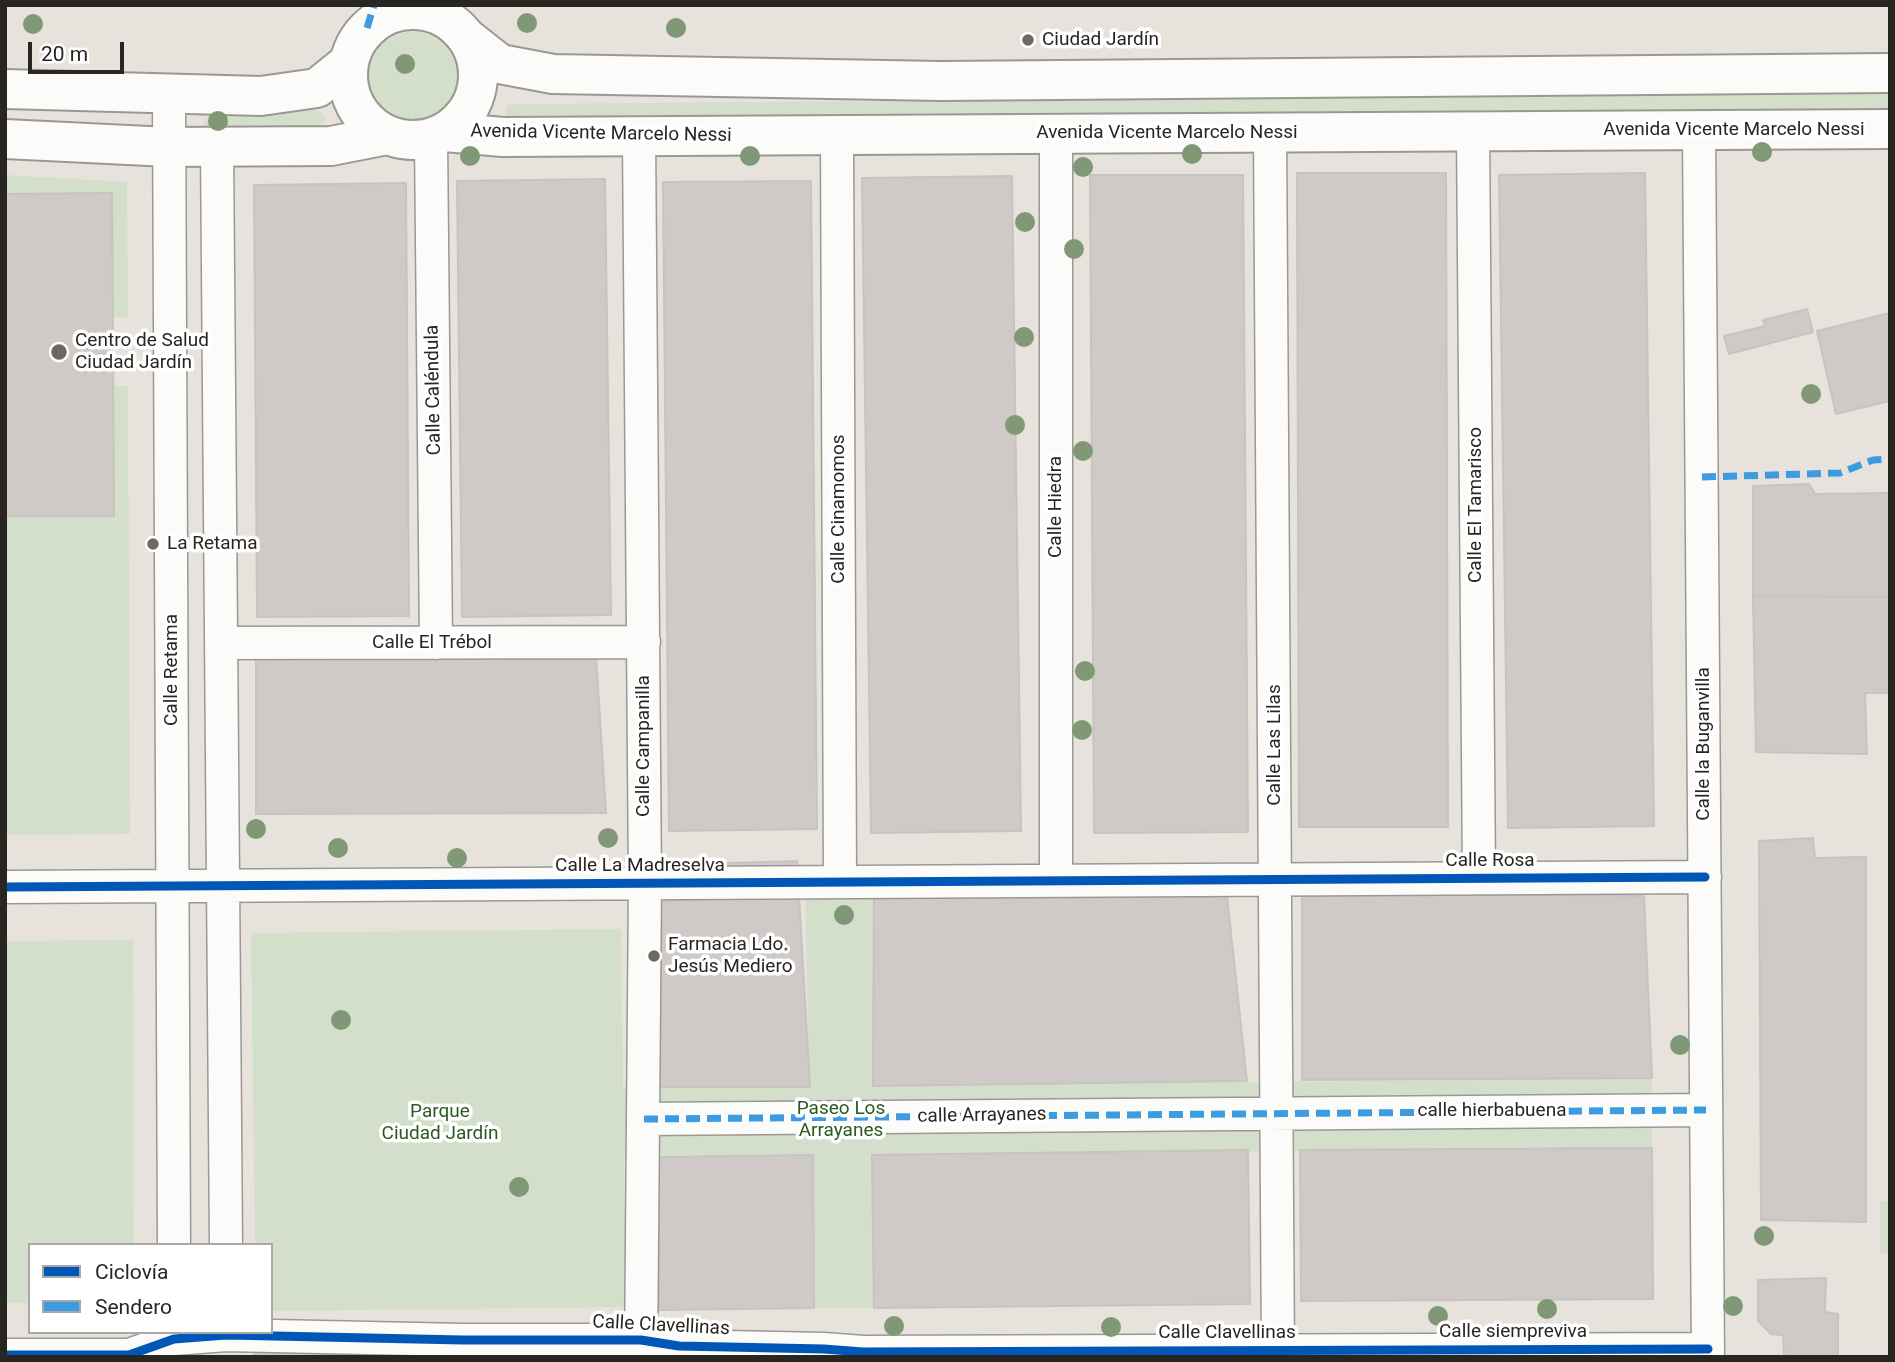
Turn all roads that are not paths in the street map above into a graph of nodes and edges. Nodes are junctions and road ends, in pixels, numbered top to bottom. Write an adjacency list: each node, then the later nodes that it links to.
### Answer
1 (451, 19): 2 (main road); 3 (main road); 12 (main road)
2 (348, 63): 5 (main road); 11 (main road)
3 (1890, 73)
4 (5, 89): 5 (main road)
5 (169, 95): 16 (street, Calle Retama)
6 (1699, 130): 7 (main road, Avenida Vicente Marcelo Nessi); 8 (main road, Avenida Vicente Marcelo Nessi); 21 (street, Calle la Buganvilla)
7 (1890, 130)
8 (1473, 131): 9 (main road, Avenida Vicente Marcelo Nessi); 22 (street, Calle El Tamarisco)
9 (1270, 133): 10 (main road, Avenida Vicente Marcelo Nessi); 23 (street, Calle Las Lilas)
10 (1056, 134): 13 (main road, Avenida Vicente Marcelo Nessi); 24 (street, Calle Hiedra)
11 (387, 135): 12 (main road); 17 (main road)
12 (438, 135): 14 (main road, Avenida Vicente Marcelo Nessi); 20 (street, Calle Caléndula)
13 (837, 135): 14 (main road, Avenida Vicente Marcelo Nessi); 25 (street, Calle Cinamomos)
14 (639, 136): 18 (street, Calle Campanilla)
15 (5, 139): 16 (main road)
16 (169, 146): 17 (main road); 27 (street, Calle Retama)
17 (217, 146): 19 (street)
18 (644, 642): 20 (street, Calle El Trébol); 26 (street, Calle Campanilla)
19 (221, 643): 20 (street, Calle El Trébol); 28 (street)
20 (436, 643)
21 (1705, 877): 22 (street, Calle Rosa); 30 (street, Calle la Buganvilla)
22 (1479, 878): 23 (street, Calle Rosa)
23 (1276, 880): 24 (street, Calle La Madreselva); 31 (street, Calle Las Lilas)
24 (1056, 881): 25 (street, Calle La Madreselva)
25 (840, 882): 26 (street, Calle La Madreselva)
26 (645, 884): 28 (street, Calle La Madreselva); 32 (street, Calle Campanilla)
27 (172, 886): 28 (street, Calle La Madreselva); 29 (street, Calle La Madreselva); 33 (street, Calle Retama)
28 (223, 886): 34 (street)
29 (5, 887)
30 (1706, 1110): 31 (street, calle hierbabuena); 40 (street, Calle la Buganvilla)
31 (1277, 1113): 32 (street, calle Arrayanes); 43 (street, Calle Las Lilas)
32 (644, 1119): 37 (street, Calle Campanilla)
33 (174, 1243)
34 (226, 1243)
35 (226, 1341): 36 (street, Calle Clavellinas); 37 (street, Calle Clavellinas)
36 (174, 1343): 44 (street, Calle Clavellinas)
37 (641, 1348): 41 (street, Calle Clavellinas)
38 (1318, 1350): 39 (street, Calle siempreviva); 43 (street, Calle Clavellinas)
39 (1482, 1353): 40 (street, Calle siempreviva)
40 (1708, 1353)
41 (842, 1354): 42 (street, Calle Clavellinas)
42 (1063, 1354): 43 (street, Calle Clavellinas)
43 (1279, 1354)
44 (5, 1355)

